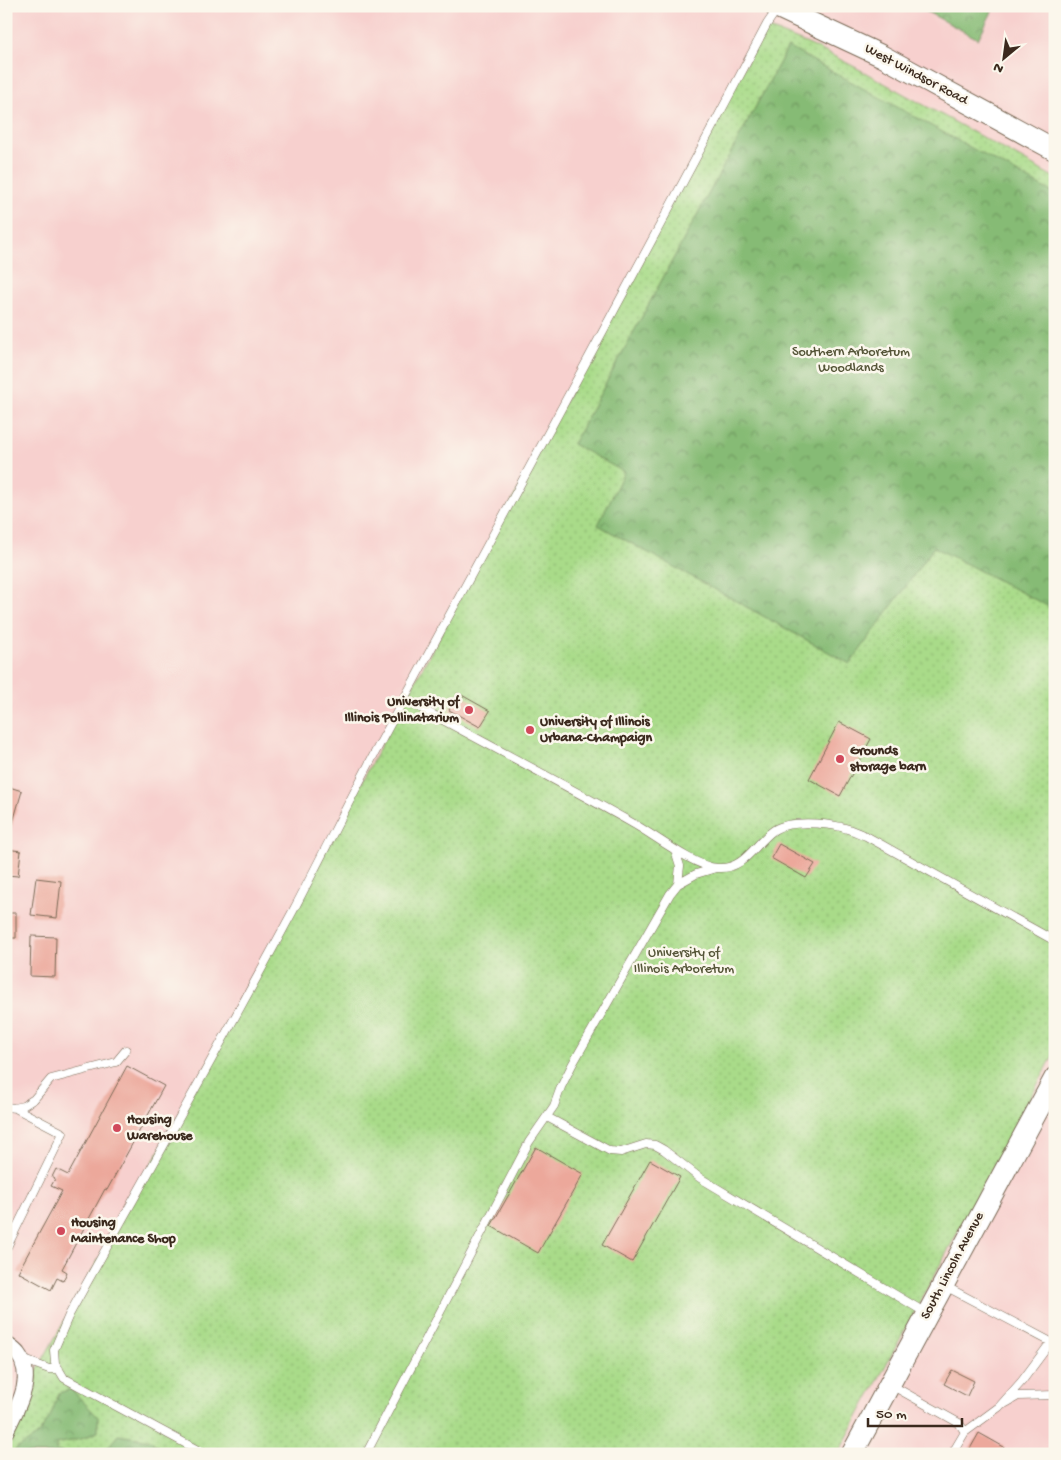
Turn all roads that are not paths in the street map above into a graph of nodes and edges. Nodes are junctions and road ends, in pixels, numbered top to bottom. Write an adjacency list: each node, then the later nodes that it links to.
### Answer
1 (776, 7): 2 (main road, West Windsor Road); 3 (lane)
2 (1055, 150)
3 (404, 699): 4 (lane); 19 (lane)
4 (676, 850): 5 (lane); 6 (lane)
5 (716, 868): 6 (lane); 7 (lane)
6 (678, 884): 12 (lane)
7 (1055, 941)
8 (126, 1050): 11 (lane)
9 (1055, 1078): 14 (main road, South Lincoln Avenue)
10 (6, 1107): 11 (lane)
11 (15, 1108): 13 (lane)
12 (547, 1117): 15 (lane); 26 (lane)
13 (6, 1249)
14 (943, 1285): 15 (main road, South Lincoln Avenue); 16 (lane)
15 (927, 1314): 20 (main road, South Lincoln Avenue)
16 (1053, 1341): 22 (lane)
17 (6, 1344): 18 (street)
18 (20, 1358): 19 (lane); 23 (street)
19 (59, 1369): 25 (lane)
20 (890, 1384): 24 (lane); 27 (main road, South Lincoln Avenue)
21 (1055, 1395): 22 (lane)
22 (999, 1407): 24 (lane)
23 (8, 1425)
24 (965, 1432): 28 (lane)
25 (205, 1454)
26 (366, 1454)
27 (852, 1454)
28 (952, 1454)

